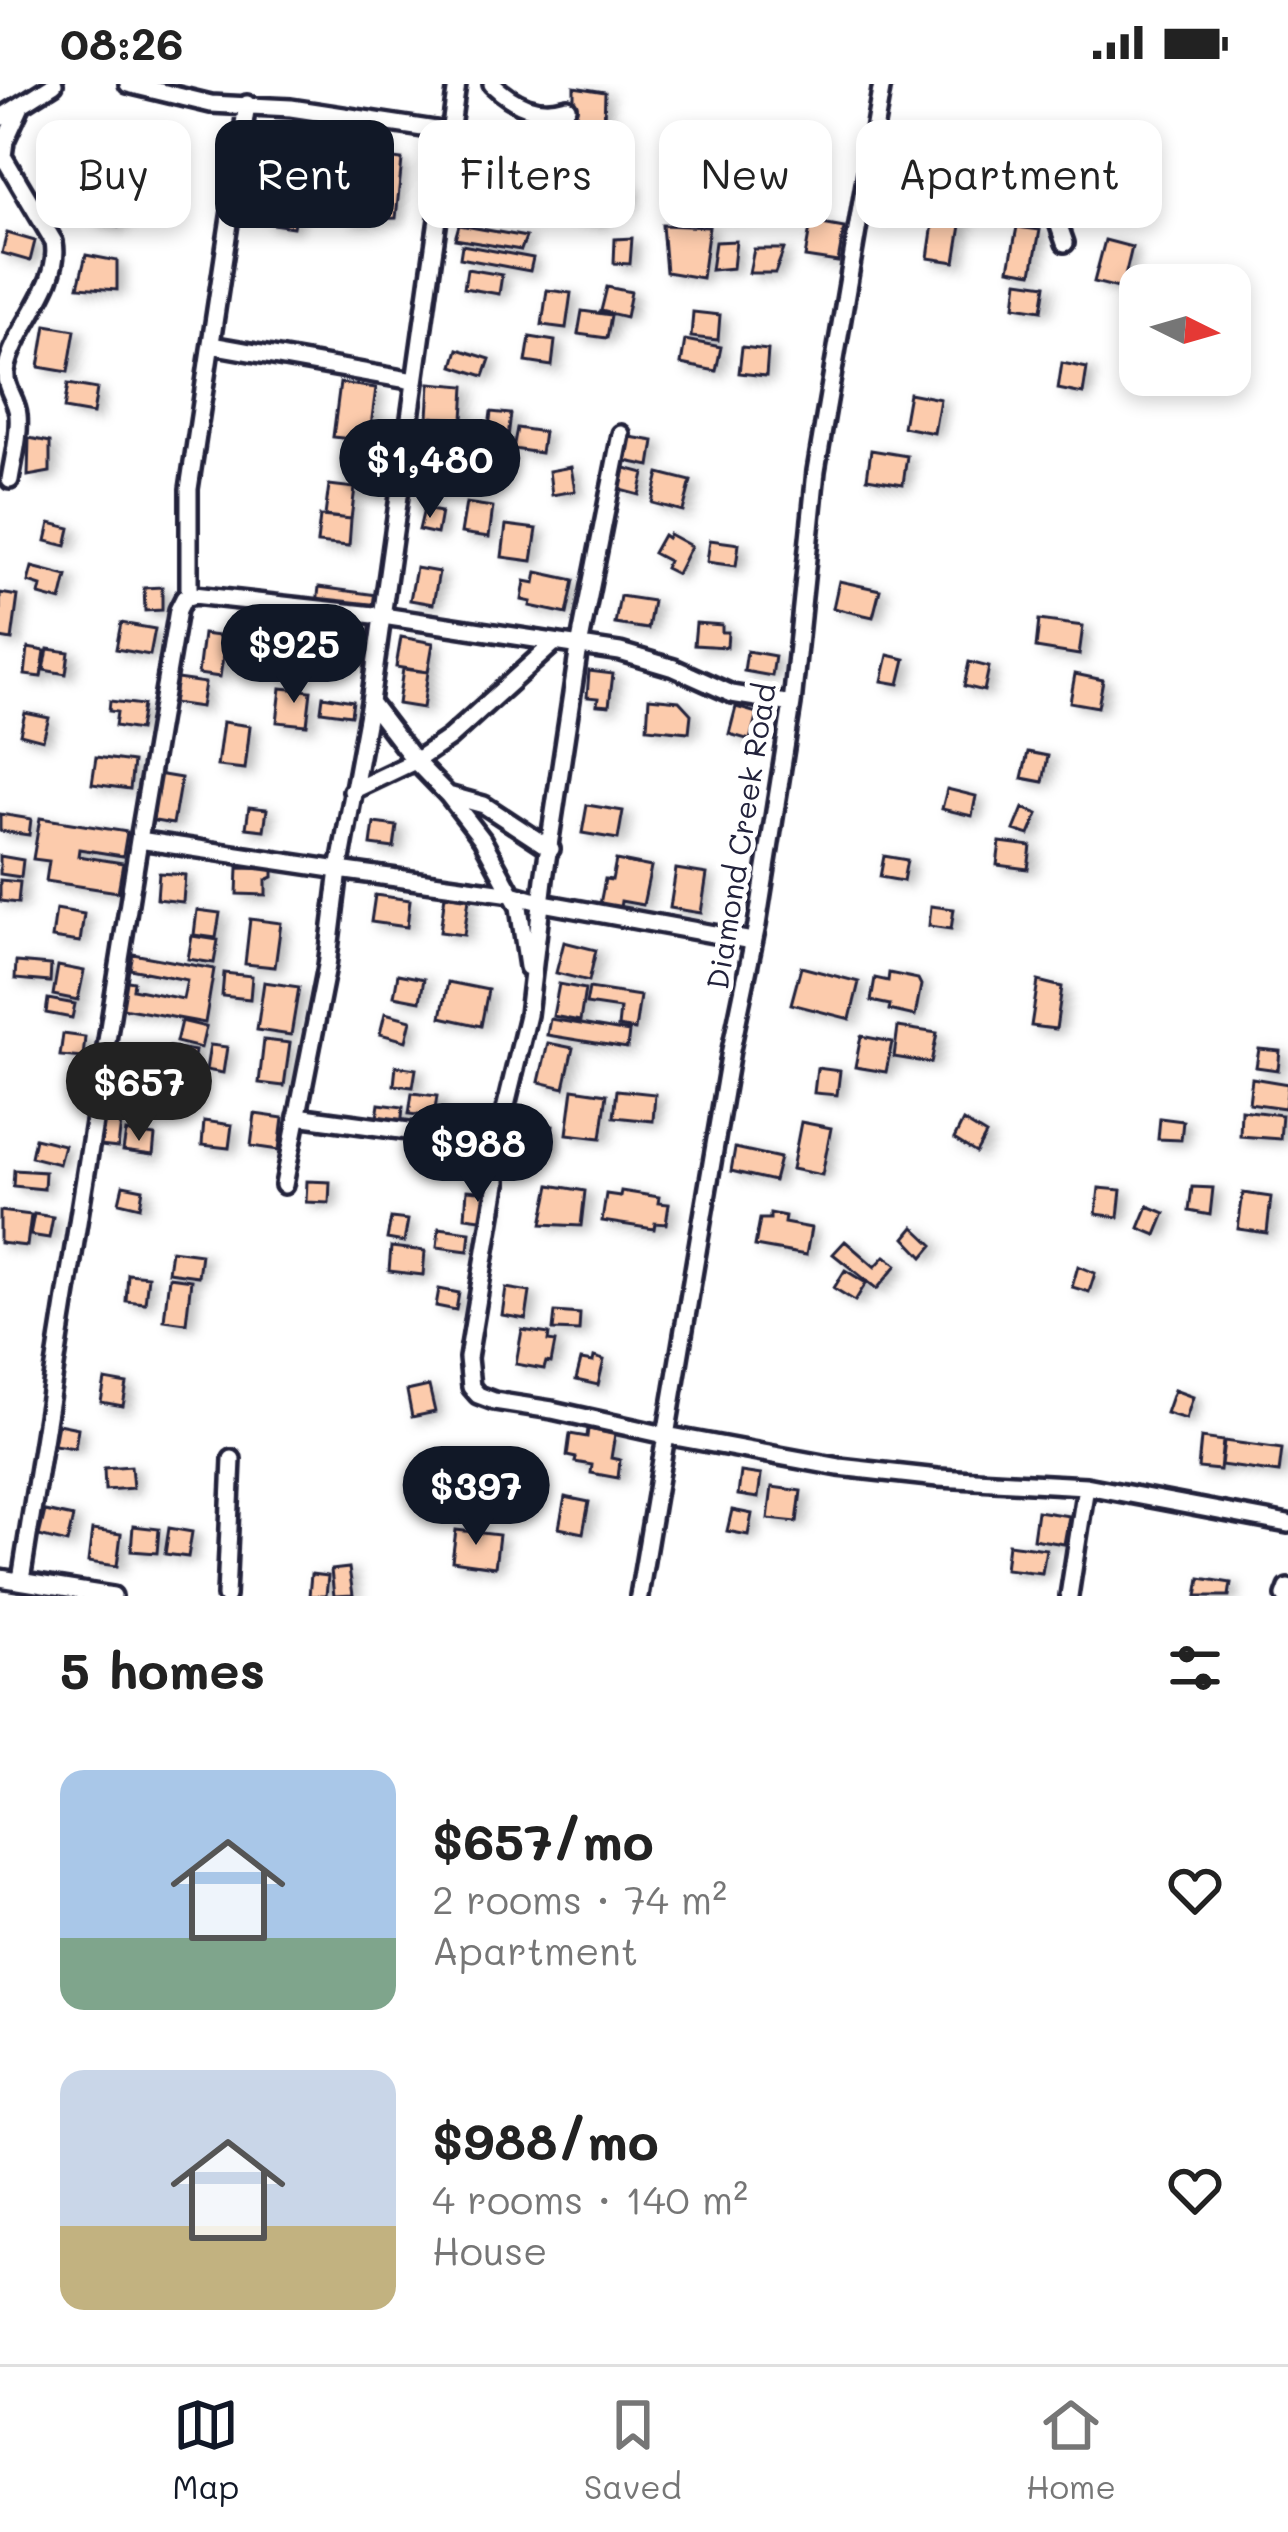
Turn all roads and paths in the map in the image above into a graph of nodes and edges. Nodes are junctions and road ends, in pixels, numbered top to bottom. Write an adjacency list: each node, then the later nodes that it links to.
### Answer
1 (54, 84): 6 (street)
2 (128, 84): 7 (street)
3 (457, 84): 10 (street)
4 (492, 84): 8 (street)
5 (882, 84): 11 (street, Diamond Creek Road)
6 (22, 104): 9 (street); 20 (street)
7 (247, 104): 12 (street); 17 (street)
8 (567, 107)
9 (0, 118)
10 (451, 120)
11 (876, 120)
12 (418, 127)
13 (436, 228): 18 (street)
14 (856, 228): 26 (street, Diamond Creek Road)
15 (1060, 228): 16 (street)
16 (1065, 243)
17 (211, 345): 18 (street); 21 (street)
18 (414, 381): 22 (street)
19 (621, 434): 24 (street)
20 (10, 480)
21 (189, 595): 22 (street); 30 (street)
22 (382, 616): 23 (street); 25 (street)
23 (553, 644): 24 (street); 27 (street)
24 (579, 647): 26 (street); 31 (street)
25 (370, 702): 27 (street); 28 (street)
26 (792, 704): 35 (street, Diamond Creek Road)
27 (415, 761): 28 (street); 29 (street)
28 (352, 791): 32 (street)
29 (448, 795): 31 (street); 33 (street)
30 (139, 840): 32 (street); 45 (street)
31 (551, 849): 34 (street)
32 (338, 870): 33 (street); 37 (street)
33 (512, 894): 34 (street); 36 (street)
34 (544, 903): 35 (street); 36 (street)
35 (752, 941): 40 (street, Diamond Creek Road)
36 (528, 1016): 38 (street)
37 (297, 1116): 38 (street); 39 (street)
38 (497, 1143): 40 (street)
39 (284, 1185)
40 (665, 1435): 42 (street); 48 (street, Diamond Creek Road)
41 (232, 1459): 47 (street)
42 (1086, 1486): 43 (street); 49 (street)
43 (1288, 1525)
44 (0, 1577): 45 (street)
45 (22, 1580): 46 (street)
46 (113, 1596)
47 (226, 1596)
48 (639, 1596)
49 (1069, 1596)

